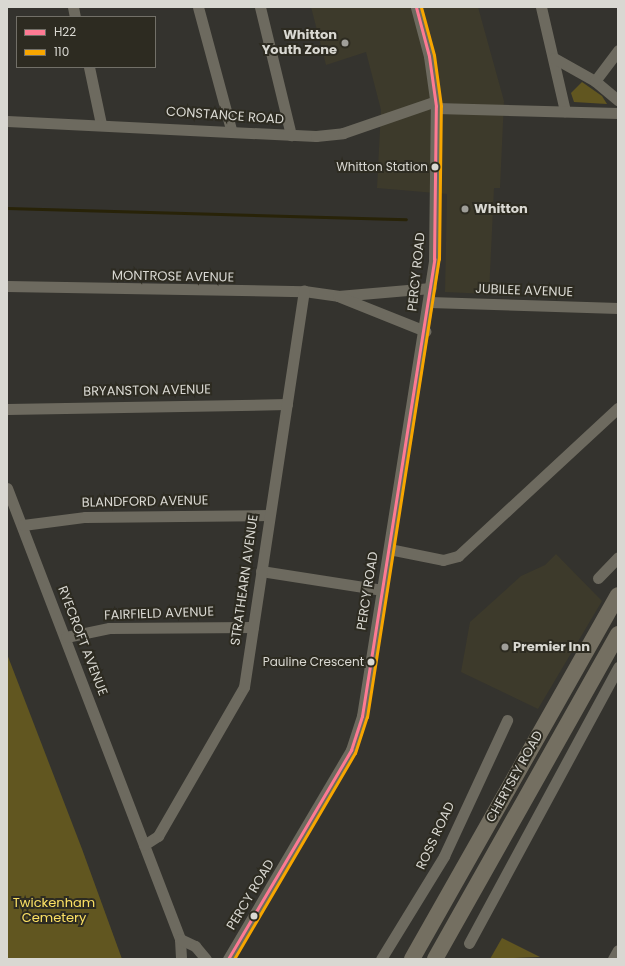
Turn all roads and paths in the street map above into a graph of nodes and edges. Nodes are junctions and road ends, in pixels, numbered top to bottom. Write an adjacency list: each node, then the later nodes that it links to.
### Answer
1 (198, 7): 15 (street)
2 (260, 7): 16 (street)
3 (416, 7): 10 (street, PERCY ROAD)
4 (541, 7): 6 (street)
5 (618, 50): 8 (street)
6 (554, 58): 8 (street); 11 (street)
7 (89, 68): 14 (street)
8 (594, 81): 9 (street)
9 (618, 100)
10 (436, 104): 11 (street); 16 (street, CONSTANCE ROAD); 18 (street, PERCY ROAD)
11 (565, 111): 12 (street)
12 (618, 113)
13 (7, 121): 14 (street, CONSTANCE ROAD)
14 (101, 124): 15 (street, CONSTANCE ROAD)
15 (231, 129): 16 (street, CONSTANCE ROAD)
16 (291, 135)
17 (7, 286): 19 (street, MONTROSE AVENUE)
18 (431, 288): 20 (street, MONTROSE AVENUE); 21 (street, PERCY ROAD)
19 (304, 291): 20 (street, MONTROSE AVENUE); 24 (street, STRATHEARN AVENUE)
20 (338, 296): 23 (street, MONTROSE AVENUE)
21 (428, 302): 22 (street, JUBILEE AVENUE); 23 (street, PERCY ROAD)
22 (618, 308)
23 (425, 331): 30 (street, PERCY ROAD)
24 (287, 404): 26 (street, BRYANSTON AVENUE); 28 (street, STRATHEARN AVENUE)
25 (618, 408): 30 (street)
26 (7, 409)
27 (7, 488): 29 (street, RYECROFT AVENUE)
28 (269, 515): 29 (street, BLANDFORD AVENUE); 32 (street, STRATHEARN AVENUE)
29 (23, 525): 38 (street, RYECROFT AVENUE)
30 (389, 549): 34 (street, PERCY ROAD)
31 (618, 557): 33 (street)
32 (261, 571): 34 (street); 36 (street, STRATHEARN AVENUE)
33 (598, 578)
34 (383, 590): 47 (street, PERCY ROAD)
35 (618, 595): 49 (highway, CHERTSEY ROAD)
36 (253, 627): 38 (street, FAIRFIELD AVENUE); 41 (street, STRATHEARN AVENUE)
37 (618, 634): 50 (highway, CHERTSEY ROAD)
38 (66, 637): 41 (street, RYECROFT AVENUE)
39 (618, 667): 43 (street)
40 (507, 720): 48 (street, ROSS ROAD)
41 (144, 845): 42 (street, RYECROFT AVENUE)
42 (180, 939): 45 (street, RYECROFT AVENUE); 46 (street)
43 (468, 943)
44 (618, 950): 51 (street)
45 (181, 959)
46 (206, 959)
47 (228, 959)
48 (381, 959)
49 (412, 959)
50 (435, 959)
51 (613, 959)

